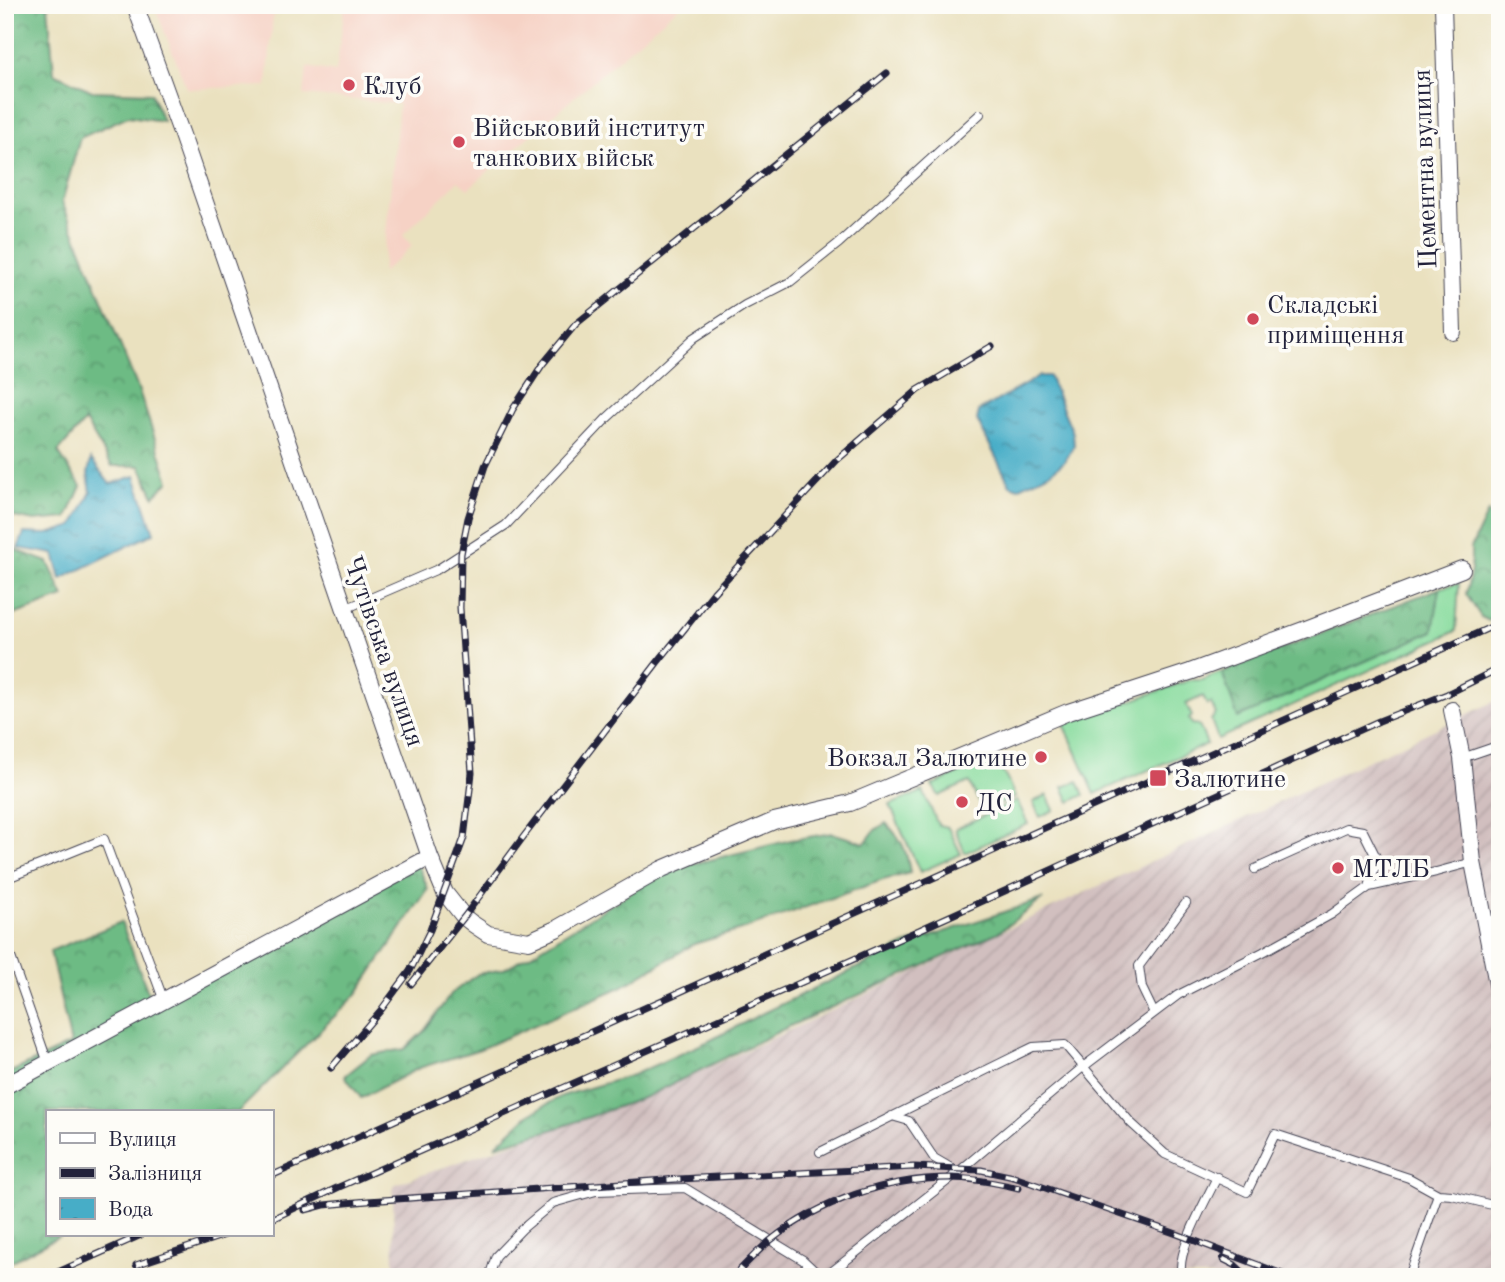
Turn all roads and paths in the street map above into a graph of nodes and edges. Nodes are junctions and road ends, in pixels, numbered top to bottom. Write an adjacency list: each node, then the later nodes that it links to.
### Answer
1 (135, 5): 6 (street, Чутівська вулиця)
2 (1443, 5): 4 (street, Цементна вулиця)
3 (980, 114): 6 (lane)
4 (1453, 332)
5 (1462, 569): 10 (street, Чутівська вулиця)
6 (345, 609): 10 (street, Чутівська вулиця)
7 (1452, 710): 9 (street)
8 (1500, 745): 9 (lane)
9 (1462, 758): 11 (street)
10 (430, 857): 18 (street)
11 (1473, 862): 14 (lane); 17 (street)
12 (1255, 869): 14 (lane)
13 (5, 879): 18 (lane)
14 (1369, 887): 19 (lane)
15 (1186, 903): 19 (lane)
16 (5, 940): 20 (lane)
17 (1500, 999)
18 (164, 1001): 20 (street)
19 (1154, 1013): 21 (lane)
20 (48, 1063): 22 (street)
21 (1083, 1067): 23 (lane); 25 (lane); 26 (lane)
22 (6, 1085)
23 (892, 1116): 24 (lane); 25 (lane)
24 (820, 1152)
25 (958, 1172): 31 (lane)
26 (1217, 1177): 27 (lane); 32 (lane)
27 (1438, 1194): 28 (lane); 29 (lane)
28 (1500, 1207)
29 (1410, 1274)
30 (489, 1277): 31 (lane)
31 (823, 1277)
32 (1183, 1277)

